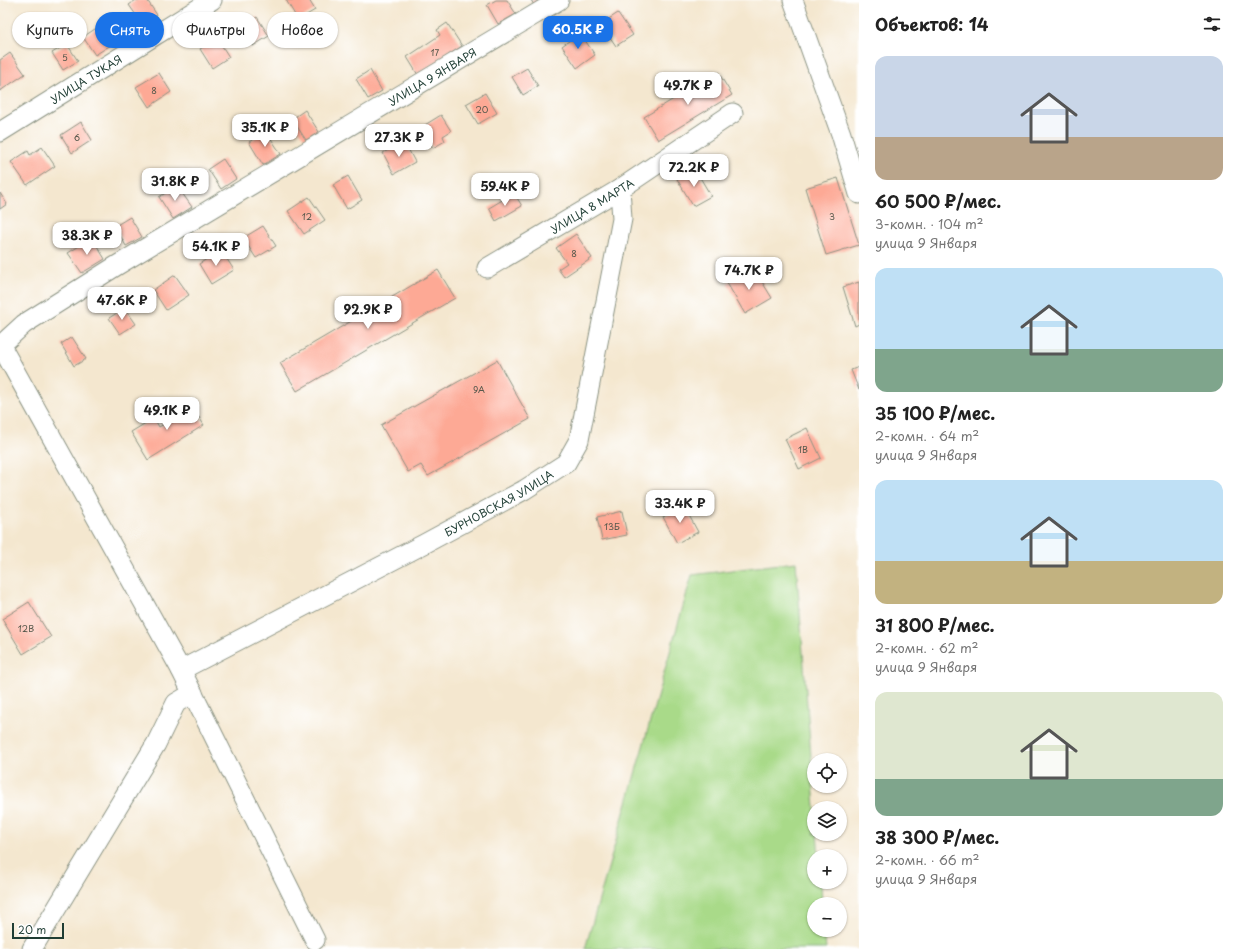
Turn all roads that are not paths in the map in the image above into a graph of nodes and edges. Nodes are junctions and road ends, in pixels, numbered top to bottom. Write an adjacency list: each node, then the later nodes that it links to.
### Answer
1 (212, 0): 5 (street, УЛИЦА ТУКАЯ)
2 (559, 0): 9 (street, УЛИЦА 9 ЯНВАРЯ)
3 (793, 0): 7 (street)
4 (733, 112): 6 (street, УЛИЦА 8 МАРТА)
5 (0, 132)
6 (620, 189): 8 (street, УЛИЦА 8 МАРТА); 10 (street, БУРНОВСКАЯ УЛИЦА)
7 (859, 194)
8 (487, 268)
9 (0, 345): 10 (street)
10 (181, 670): 11 (street)
11 (193, 693): 12 (street); 13 (street)
12 (315, 940)
13 (32, 949)

